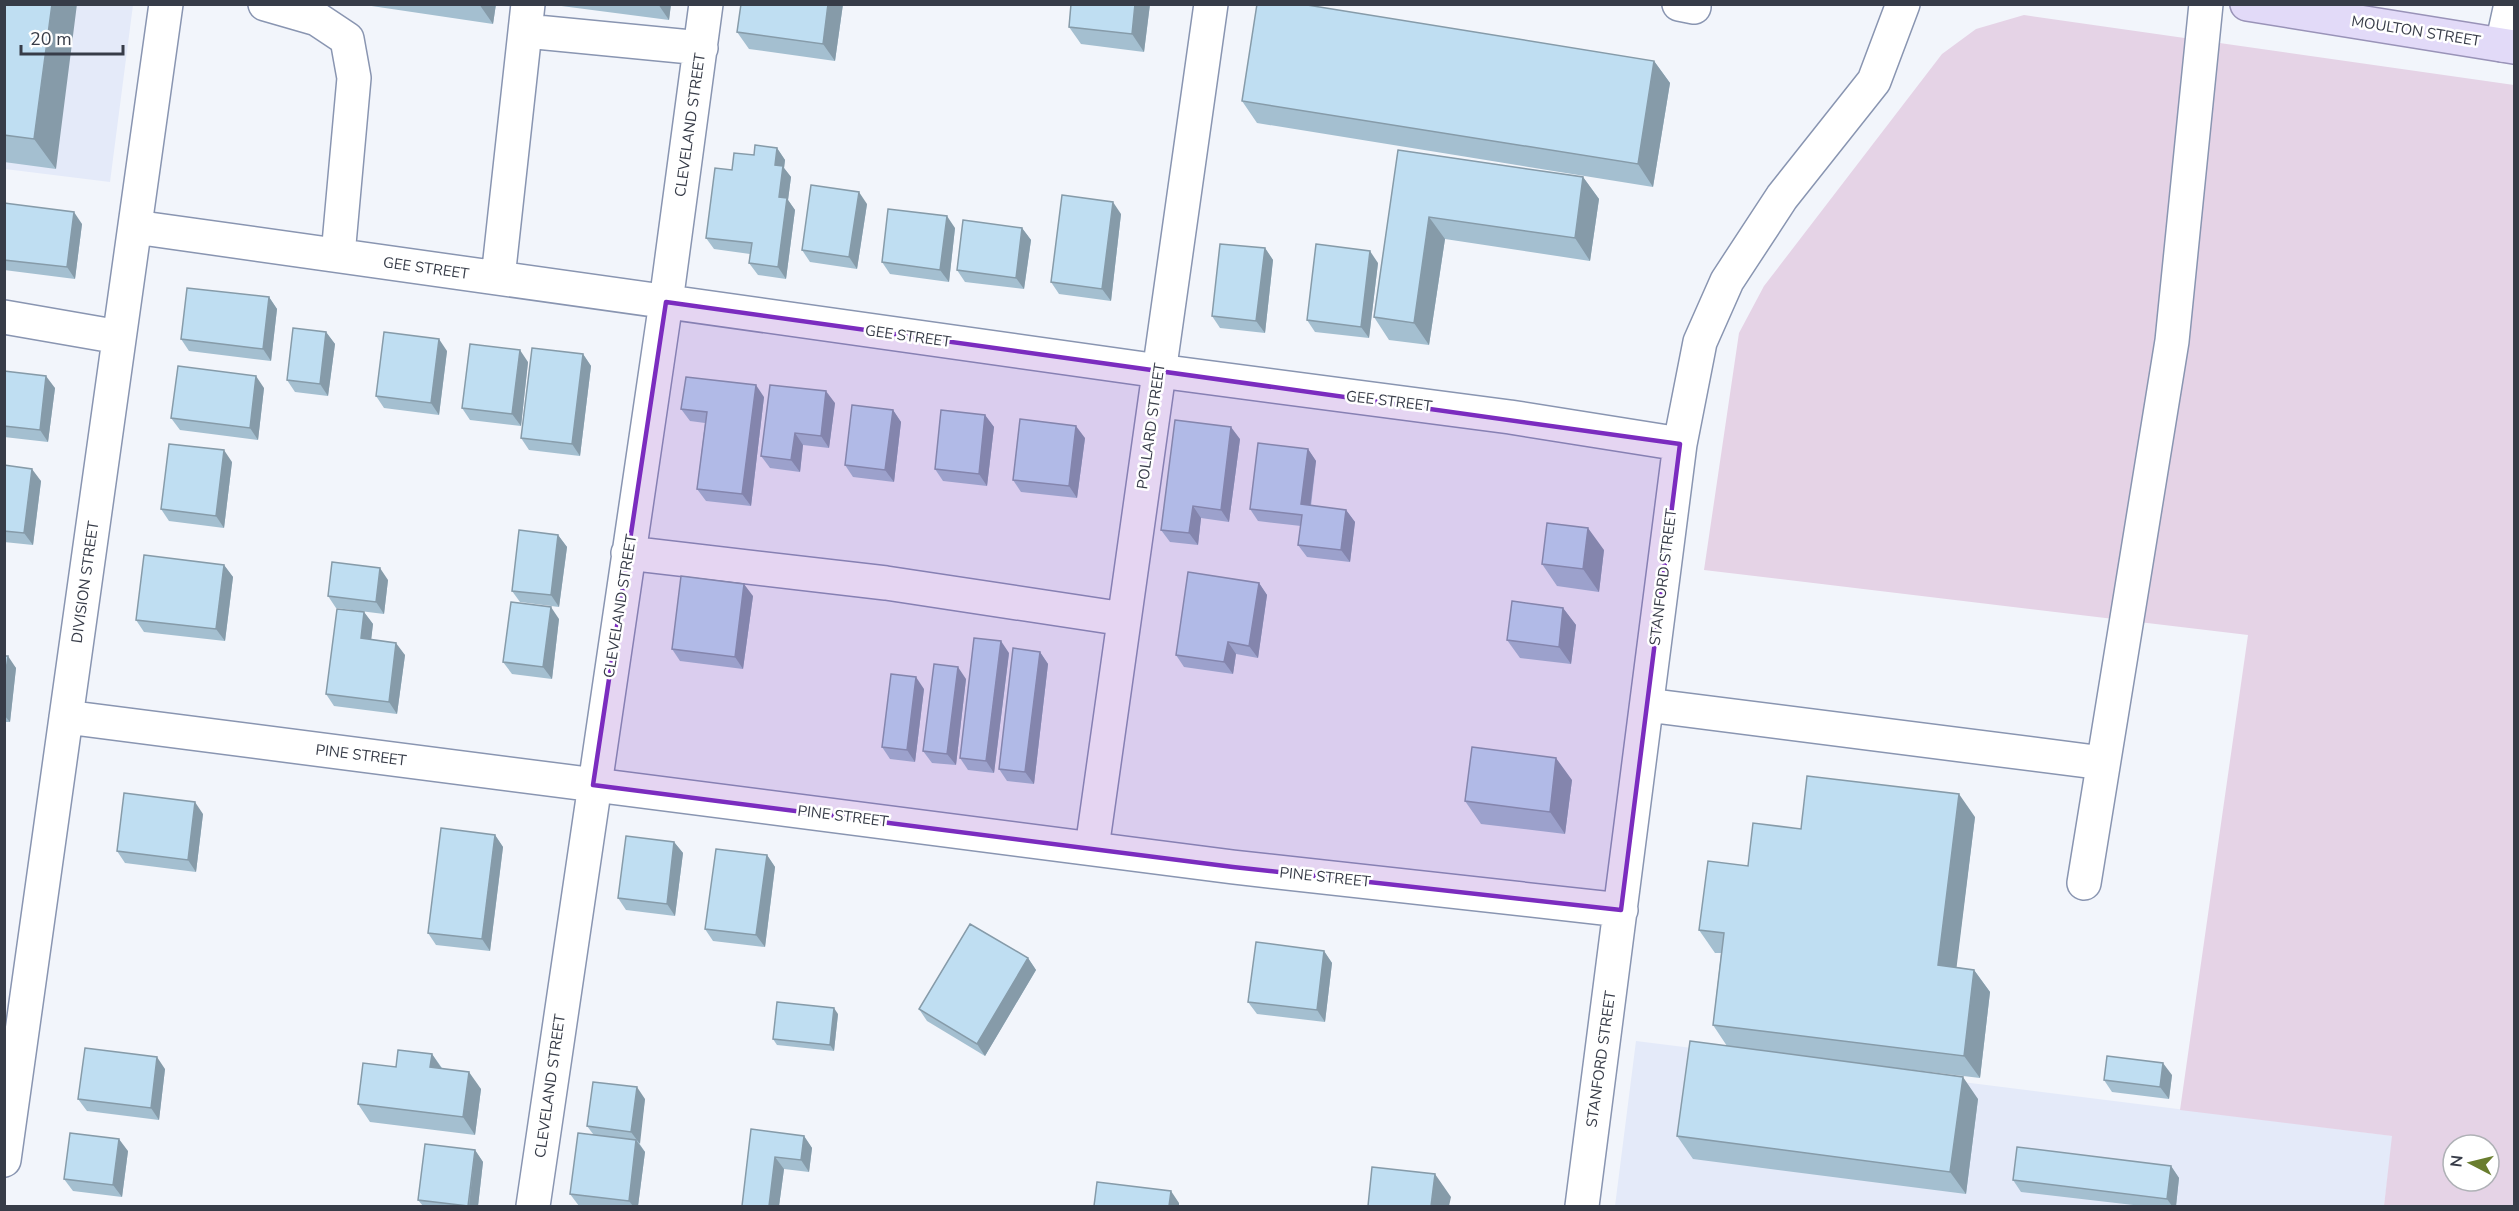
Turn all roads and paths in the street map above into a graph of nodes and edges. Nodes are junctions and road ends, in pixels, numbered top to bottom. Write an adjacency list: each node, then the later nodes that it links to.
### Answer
1 (166, 4): 14 (street, DIVISION STREET)
2 (265, 4): 15 (street)
3 (706, 4): 13 (street, CLEVELAND STREET)
4 (1211, 4): 20 (street, POLLARD STREET)
5 (1679, 4): 6 (street)
6 (1694, 4)
7 (1903, 4): 21 (street, STANFORD STREET)
8 (2206, 4): 26 (street)
9 (2247, 4): 12 (main road, MOULTON STREET)
10 (2511, 4): 12 (street)
11 (527, 18): 13 (street); 16 (street)
12 (2508, 46)
13 (700, 48): 17 (street, CLEVELAND STREET)
14 (135, 226): 15 (street, GEE STREET); 19 (street, DIVISION STREET)
15 (338, 255): 16 (street, GEE STREET)
16 (498, 278): 17 (street, GEE STREET)
17 (666, 302): 20 (street, GEE STREET); 22 (street, CLEVELAND STREET)
18 (4, 317): 19 (street)
19 (119, 336): 25 (street, DIVISION STREET)
20 (1159, 371): 21 (street, GEE STREET); 23 (street, POLLARD STREET)
21 (1680, 444): 24 (street, STANFORD STREET)
22 (628, 553): 23 (street); 27 (street, CLEVELAND STREET)
23 (1124, 619): 28 (street, POLLARD STREET)
24 (1647, 705): 26 (street); 30 (street, STANFORD STREET)
25 (66, 717): 27 (street, PINE STREET); 31 (street, DIVISION STREET)
26 (2103, 763): 29 (street)
27 (593, 785): 28 (street, PINE STREET); 33 (street, CLEVELAND STREET)
28 (1092, 848): 30 (street, PINE STREET)
29 (2084, 883)
30 (1621, 910): 34 (street, STANFORD STREET)
31 (10, 1081): 32 (street, DIVISION STREET)
32 (4, 1160)
33 (532, 1206)
34 (1586, 1206)

